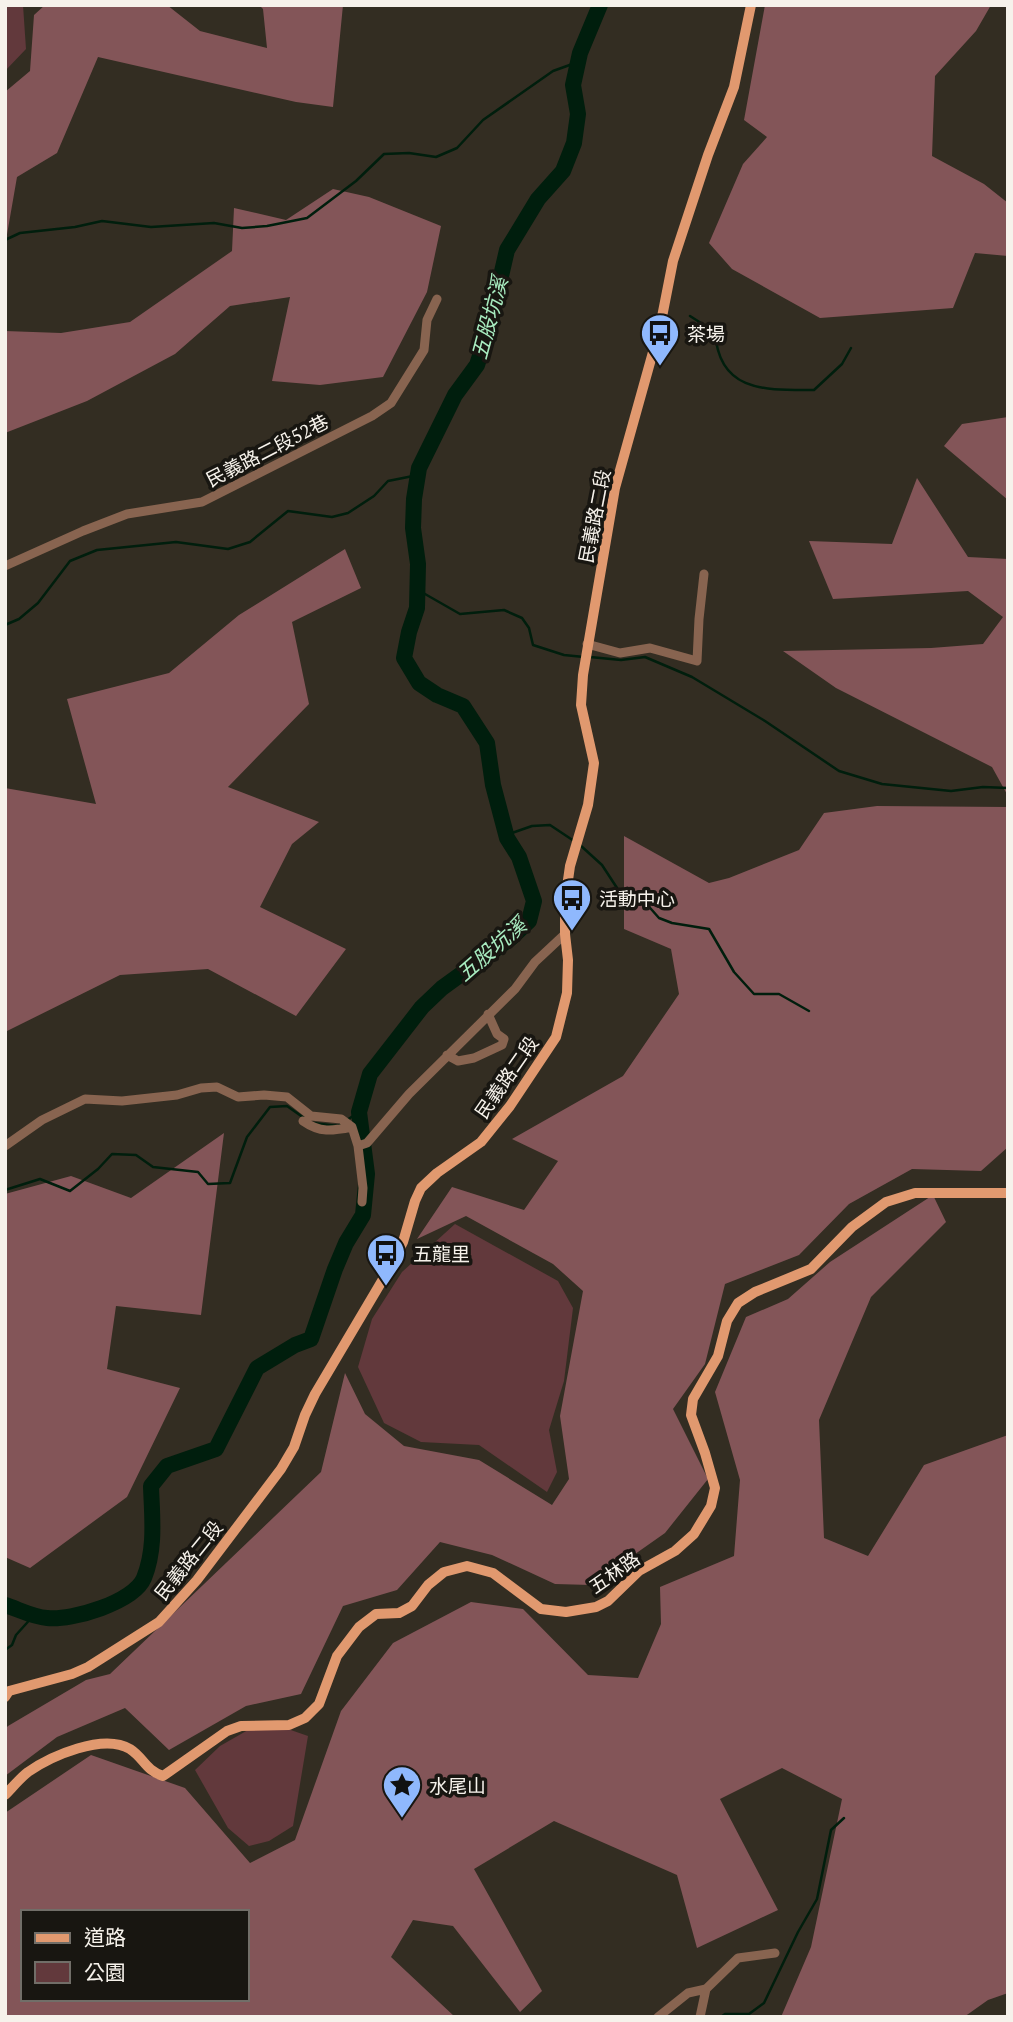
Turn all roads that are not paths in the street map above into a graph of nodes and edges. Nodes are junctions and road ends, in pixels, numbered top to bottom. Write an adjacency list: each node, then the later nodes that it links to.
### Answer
1 (751, 5): 5 (main road, 民義路二段)
2 (438, 299): 3 (street, 民義路二段52巷)
3 (5, 566)
4 (705, 574): 5 (street)
5 (586, 652): 6 (main road, 民義路二段)
6 (565, 934): 7 (street); 15 (main road, 民義路二段)
7 (488, 1014): 8 (street); 8 (street)
8 (447, 1055): 11 (street)
9 (303, 1121): 10 (street)
10 (352, 1127): 11 (street); 12 (street)
11 (363, 1145): 14 (street)
12 (5, 1146)
13 (1003, 1193): 16 (main road, 五林路)
14 (362, 1202)
15 (5, 1697)
16 (5, 1795)
17 (775, 1953): 18 (street)
18 (706, 1989): 19 (street); 20 (street)
19 (658, 2017)
20 (701, 2017)

